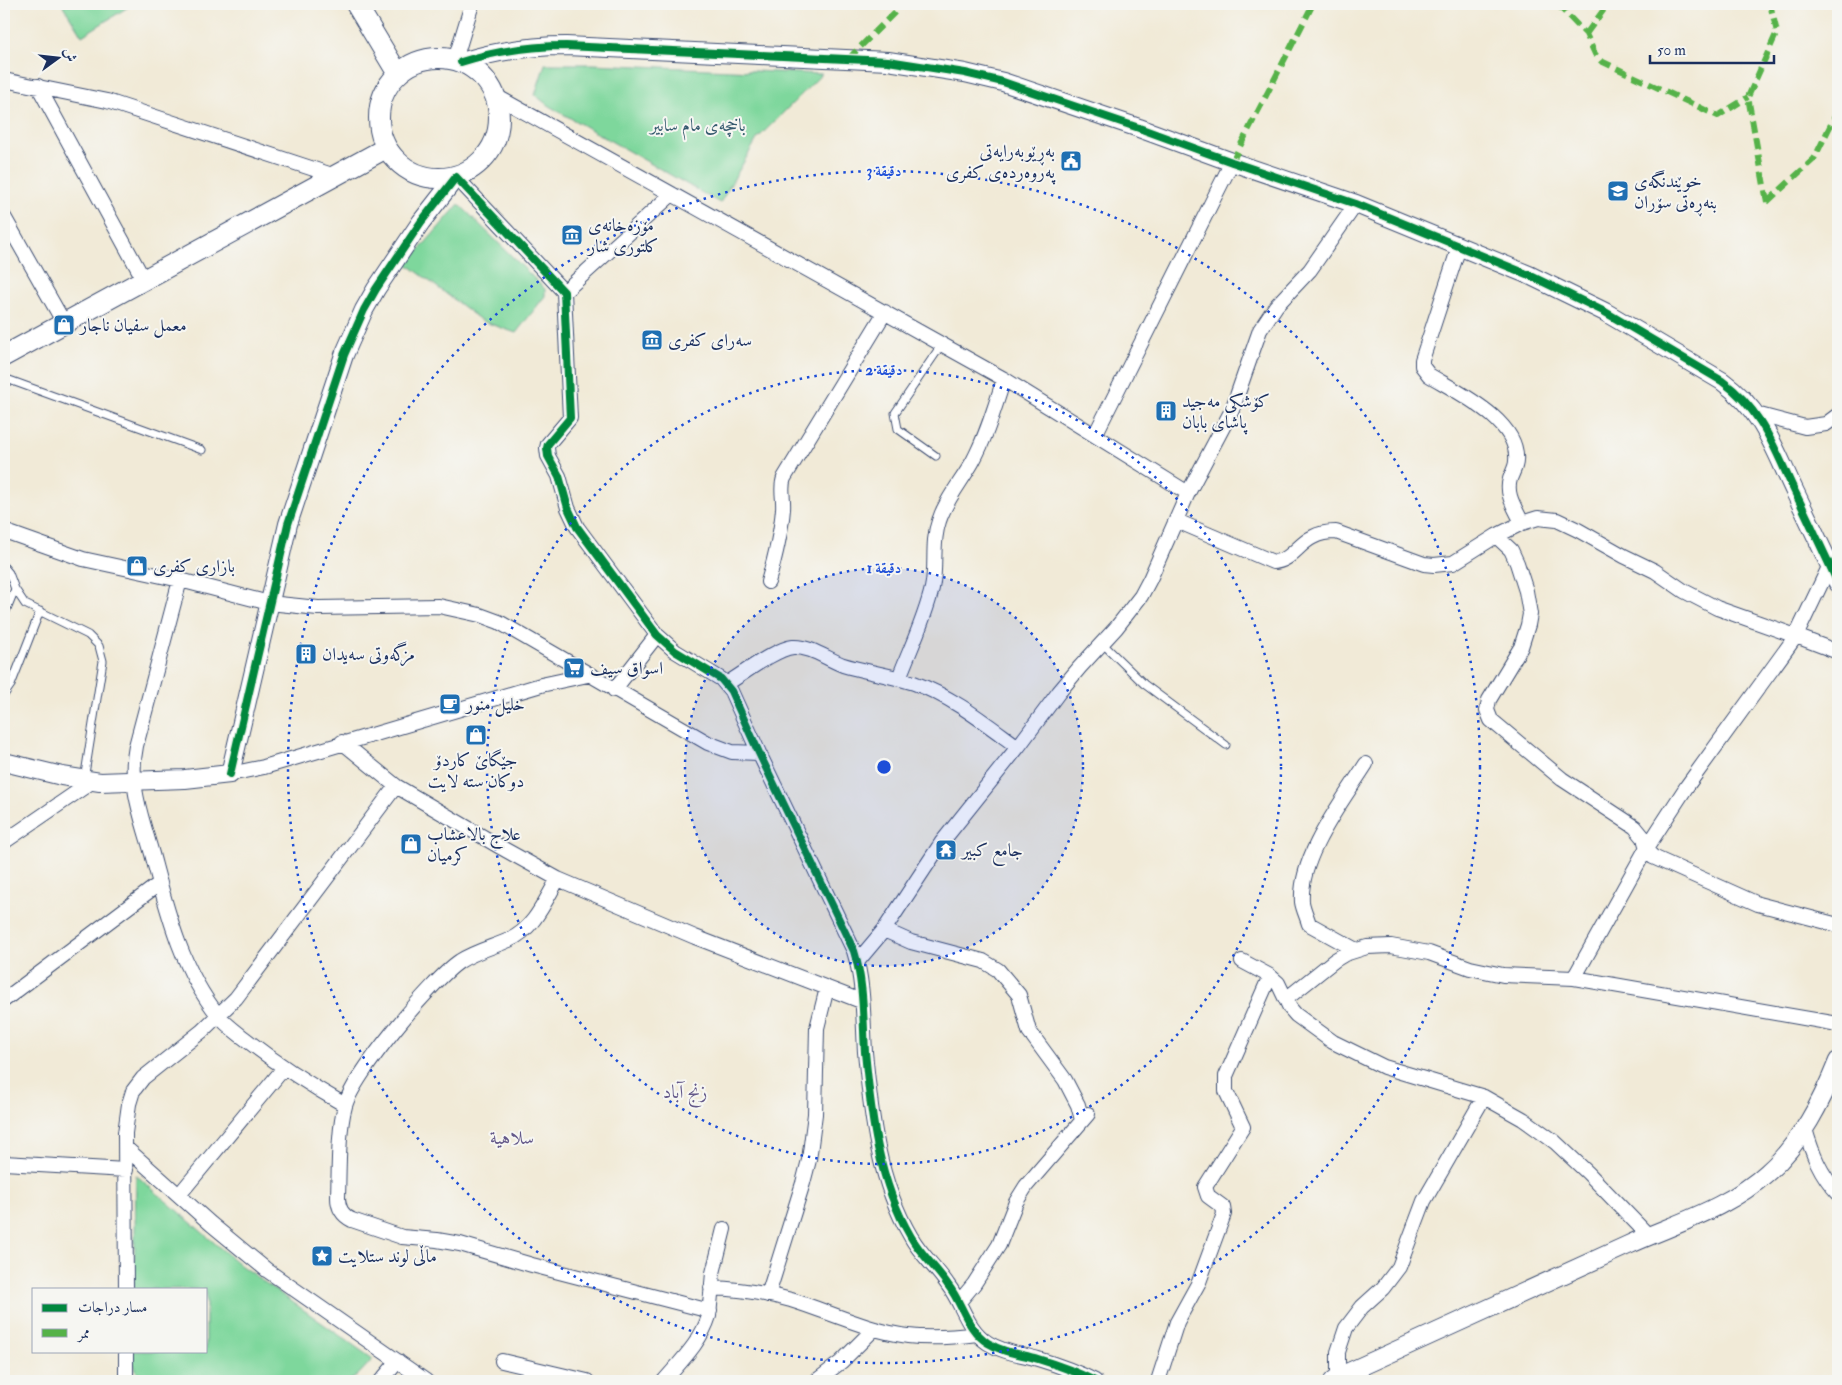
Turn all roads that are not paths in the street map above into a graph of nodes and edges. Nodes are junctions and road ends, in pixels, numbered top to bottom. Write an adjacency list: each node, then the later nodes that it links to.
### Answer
1 (356, 4): 4 (main road)
2 (472, 4): 3 (street)
3 (458, 61): 4 (main road); 7 (main road); 9 (street)
4 (398, 74): 8 (main road)
5 (4, 80): 6 (street)
6 (38, 86): 10 (street); 16 (street)
7 (494, 95): 11 (main road); 12 (street)
8 (386, 148): 10 (main road); 11 (main road)
9 (1232, 162): 13 (street); 26 (street)
10 (335, 176): 16 (main road)
11 (456, 177): 17 (street); 40 (street)
12 (672, 194): 17 (street); 18 (street)
13 (1356, 204): 15 (street); 29 (street)
14 (4, 216): 19 (street)
15 (1460, 247): 24 (street); 31 (street)
16 (144, 280): 19 (main road)
17 (564, 292): 43 (street)
18 (885, 312): 20 (street); 37 (street)
19 (64, 323): 21 (main road)
20 (942, 344): 23 (street); 28 (lane)
21 (4, 356)
22 (4, 378): 27 (lane)
23 (1004, 379): 26 (street); 48 (street)
24 (1756, 414): 25 (street); 34 (street)
25 (1838, 415)
26 (1095, 435): 29 (street)
27 (202, 450)
28 (936, 456)
29 (1188, 493): 30 (street)
30 (1176, 521): 33 (street); 45 (street)
31 (1522, 523): 33 (street); 44 (street)
32 (4, 531): 36 (street)
33 (1496, 536): 63 (street)
34 (1830, 565): 38 (street); 44 (street)
35 (4, 567): 39 (lane)
36 (180, 580): 40 (street); 59 (street)
37 (768, 582)
38 (1838, 583)
39 (15, 589): 41 (lane); 42 (lane)
40 (269, 603): 47 (street); 58 (street)
41 (40, 611): 51 (lane); 60 (lane)
42 (4, 616)
43 (657, 635): 49 (street); 50 (street)
44 (1796, 636): 46 (street); 63 (street)
45 (1102, 643): 53 (lane); 54 (street)
46 (1838, 652)
47 (588, 674): 50 (street); 52 (street)
48 (899, 678): 49 (street); 54 (street)
49 (726, 684): 55 (street)
50 (614, 690): 55 (street)
51 (4, 695)
52 (342, 742): 58 (street); 61 (street)
53 (1226, 745)
54 (1018, 747): 67 (street)
55 (759, 753): 70 (street)
56 (4, 762): 60 (street)
57 (1366, 764): 68 (street)
58 (230, 774): 59 (street)
59 (133, 780): 60 (street); 65 (street)
60 (88, 781): 62 (street)
61 (396, 786): 64 (street); 77 (street)
62 (4, 842)
63 (1646, 849): 66 (street); 72 (street)
64 (558, 879): 73 (street); 82 (street)
65 (160, 883): 75 (street); 77 (street)
66 (1838, 926)
67 (884, 930): 70 (street); 94 (street)
68 (1356, 950): 72 (street); 74 (street)
69 (1242, 961): 71 (street)
70 (857, 962): 76 (street)
71 (1270, 976): 74 (street); 109 (street)
72 (1574, 978): 78 (street)
73 (827, 988): 76 (street); 93 (street)
74 (1286, 999): 81 (street)
75 (4, 1000)
76 (861, 1001): 94 (street)
77 (219, 1016): 80 (street); 84 (street)
78 (1838, 1024)
79 (1838, 1061): 83 (street)
80 (284, 1068): 82 (street); 88 (street)
81 (1484, 1097): 90 (street); 101 (street)
82 (345, 1105): 95 (street)
83 (1805, 1129): 87 (street); 90 (street)
84 (126, 1148): 86 (street); 88 (street)
85 (4, 1163): 86 (street)
86 (126, 1170): 91 (street)
87 (1838, 1193)
88 (179, 1195): 99 (street)
89 (724, 1230): 92 (street)
90 (1648, 1235): 101 (street)
91 (126, 1288)
92 (711, 1288): 93 (street); 95 (street)
93 (768, 1294): 96 (street)
94 (959, 1302): 97 (street)
95 (710, 1311): 106 (street)
96 (874, 1329): 97 (street); 107 (street)
97 (977, 1334): 108 (street)
98 (126, 1352): 102 (street)
99 (398, 1360): 103 (street); 104 (street)
100 (502, 1361): 105 (street)
101 (1335, 1379)
102 (126, 1381)
103 (381, 1381)
104 (426, 1381)
105 (586, 1381)
106 (664, 1381)
107 (816, 1381)
108 (1094, 1381)
109 (1158, 1381)

